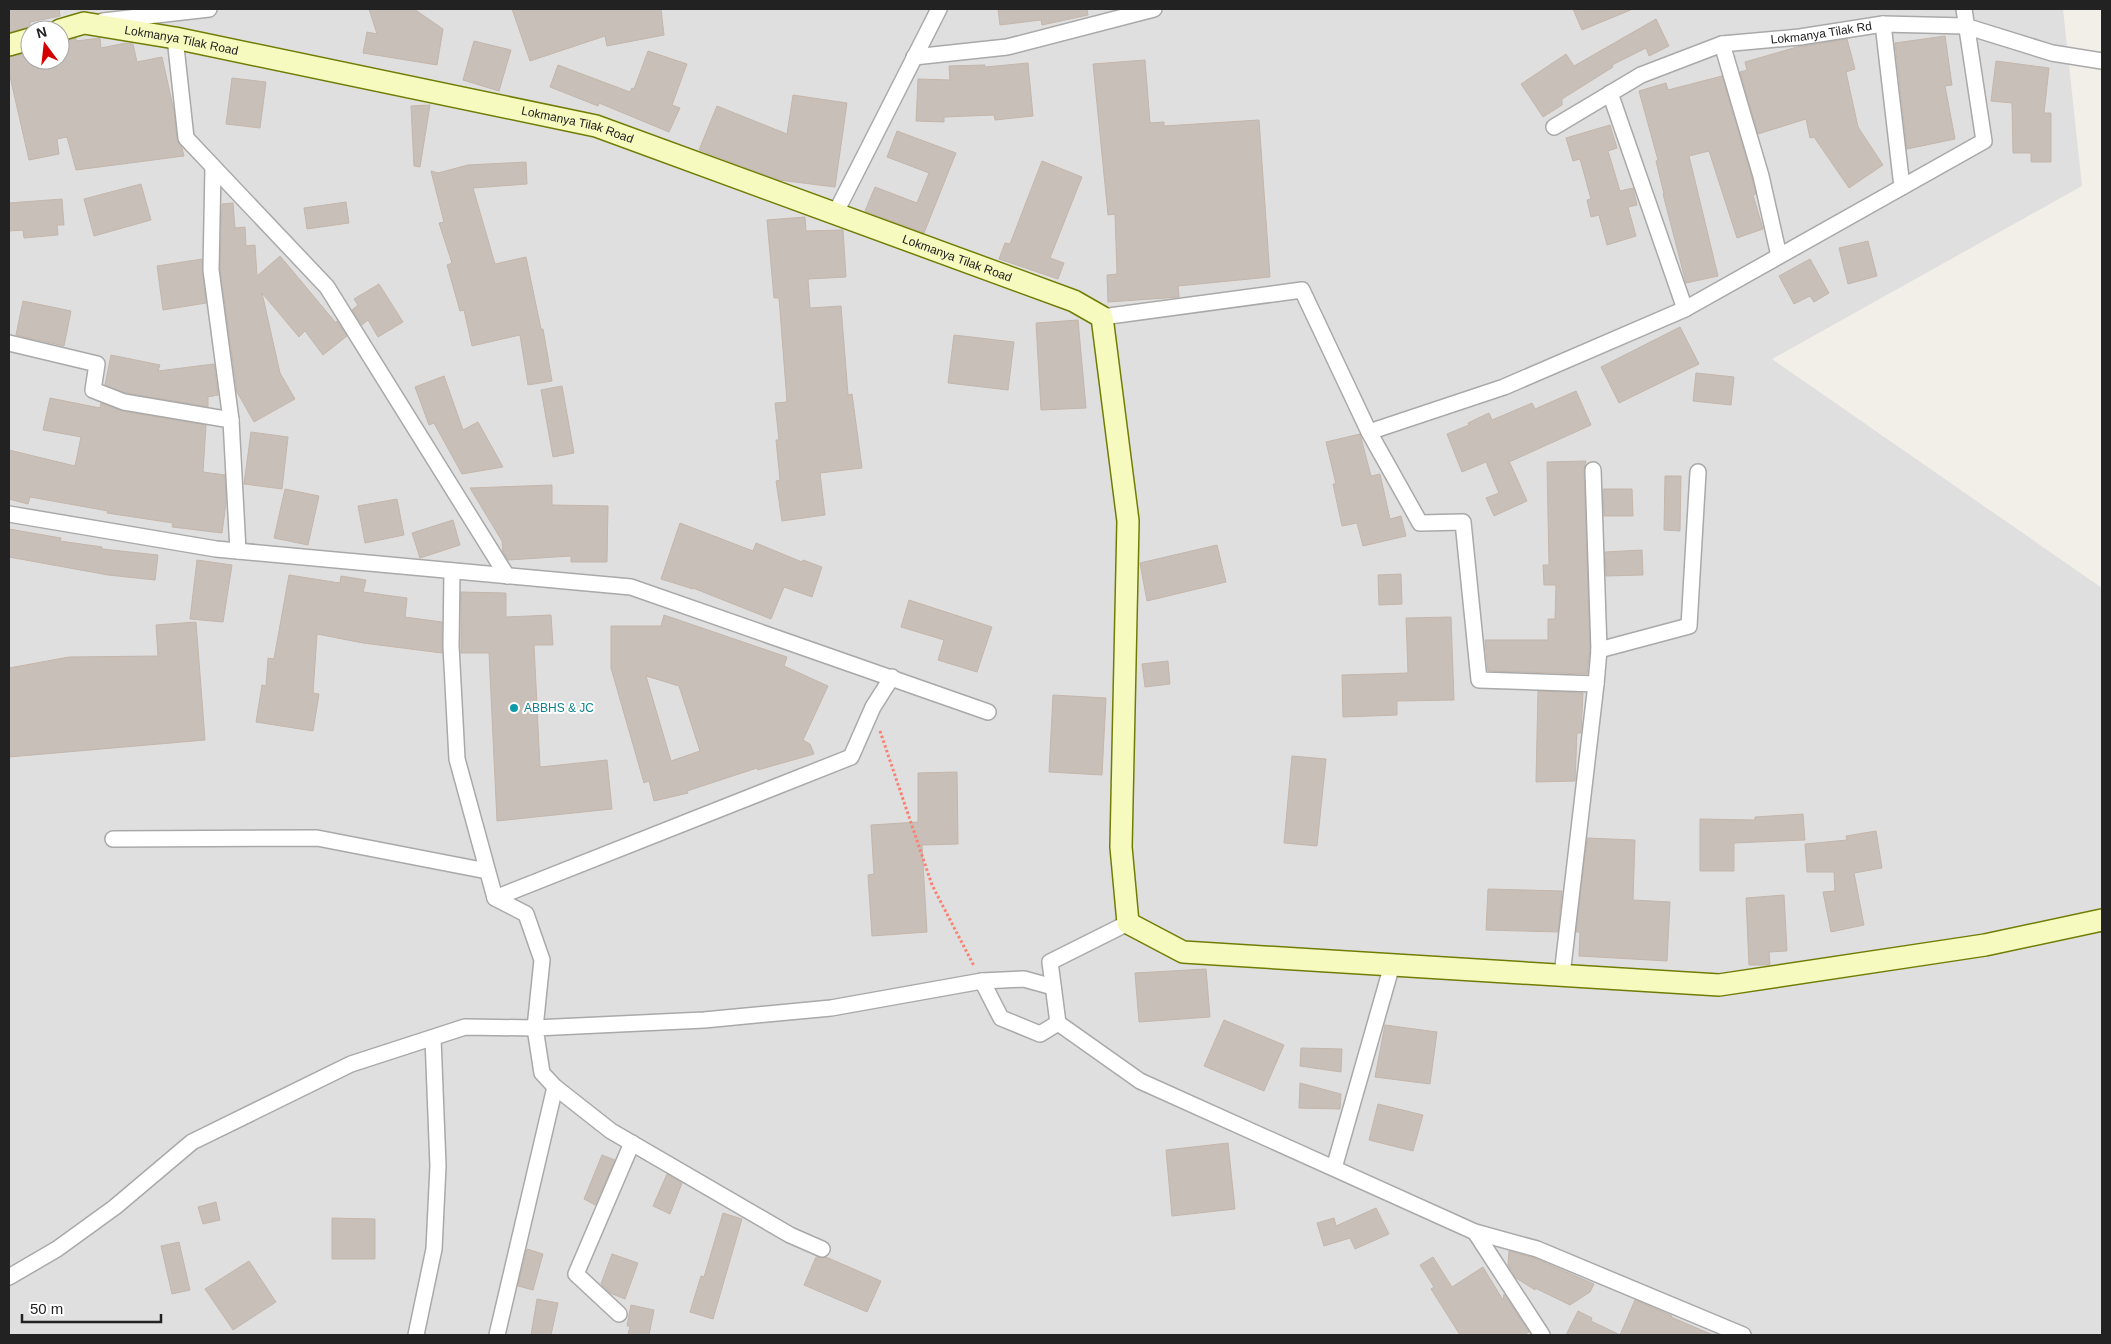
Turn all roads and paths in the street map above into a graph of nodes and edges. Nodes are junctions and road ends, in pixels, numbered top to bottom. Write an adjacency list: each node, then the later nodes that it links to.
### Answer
1 (209, 9): 5 (street)
2 (939, 9): 11 (street)
3 (1154, 9): 11 (street)
4 (1964, 9): 8 (street)
5 (83, 16): 6 (main road, Lokmanya Tilak Road); 9 (main road, Lokmanya Tilak Road)
6 (70, 24)
7 (1883, 24): 8 (street, Lokmanya Tilak Rd); 10 (street, Lokmanya Tilak Rd); 16 (street)
8 (1965, 26): 12 (street, Lokmanya Tilak Rd); 16 (street)
9 (175, 38): 15 (street); 17 (main road, Lokmanya Tilak Road)
10 (1722, 44): 13 (street, Lokmanya Tilak Rd); 18 (street)
11 (914, 57): 17 (street)
12 (2102, 61)
13 (1610, 93): 14 (street, Lokmanya Tilak Rd); 19 (street)
14 (1554, 127)
15 (214, 168): 22 (street); 29 (street)
16 (1902, 187): 18 (street)
17 (835, 214): 20 (main road, Lokmanya Tilak Road)
18 (1779, 256): 19 (street)
19 (1685, 309): 23 (street)
20 (1102, 317): 23 (street); 39 (main road)
21 (9, 343): 22 (street)
22 (232, 420): 27 (street)
23 (1369, 432): 32 (street)
24 (1593, 470): 30 (street)
25 (1698, 472): 30 (street)
26 (9, 514): 27 (street)
27 (238, 551): 28 (street)
28 (452, 571): 29 (street); 36 (street)
29 (507, 576): 31 (street)
30 (1598, 650): 32 (street)
31 (892, 677): 33 (street); 34 (street)
32 (1596, 684): 41 (street)
33 (873, 707): 37 (street); 42 (path)
34 (988, 712)
35 (113, 839): 36 (street)
36 (487, 871): 37 (street)
37 (495, 898): 45 (street)
38 (2102, 920): 41 (main road)
39 (1128, 923): 40 (main road); 43 (street)
40 (1392, 965): 41 (main road); 49 (street)
41 (1562, 976)
42 (982, 981): 43 (street); 44 (street); 45 (street)
43 (1054, 986): 44 (street)
44 (1058, 1023): 49 (street)
45 (535, 1028): 46 (street); 47 (street)
46 (432, 1038): 52 (street); 54 (street)
47 (555, 1087): 48 (street); 55 (street)
48 (632, 1143): 51 (street); 53 (street)
49 (1334, 1168): 50 (street)
50 (1475, 1232): 56 (street); 57 (street)
51 (822, 1249)
52 (9, 1277)
53 (619, 1314)
54 (416, 1335)
55 (497, 1335)
56 (1542, 1335)
57 (1743, 1335)

